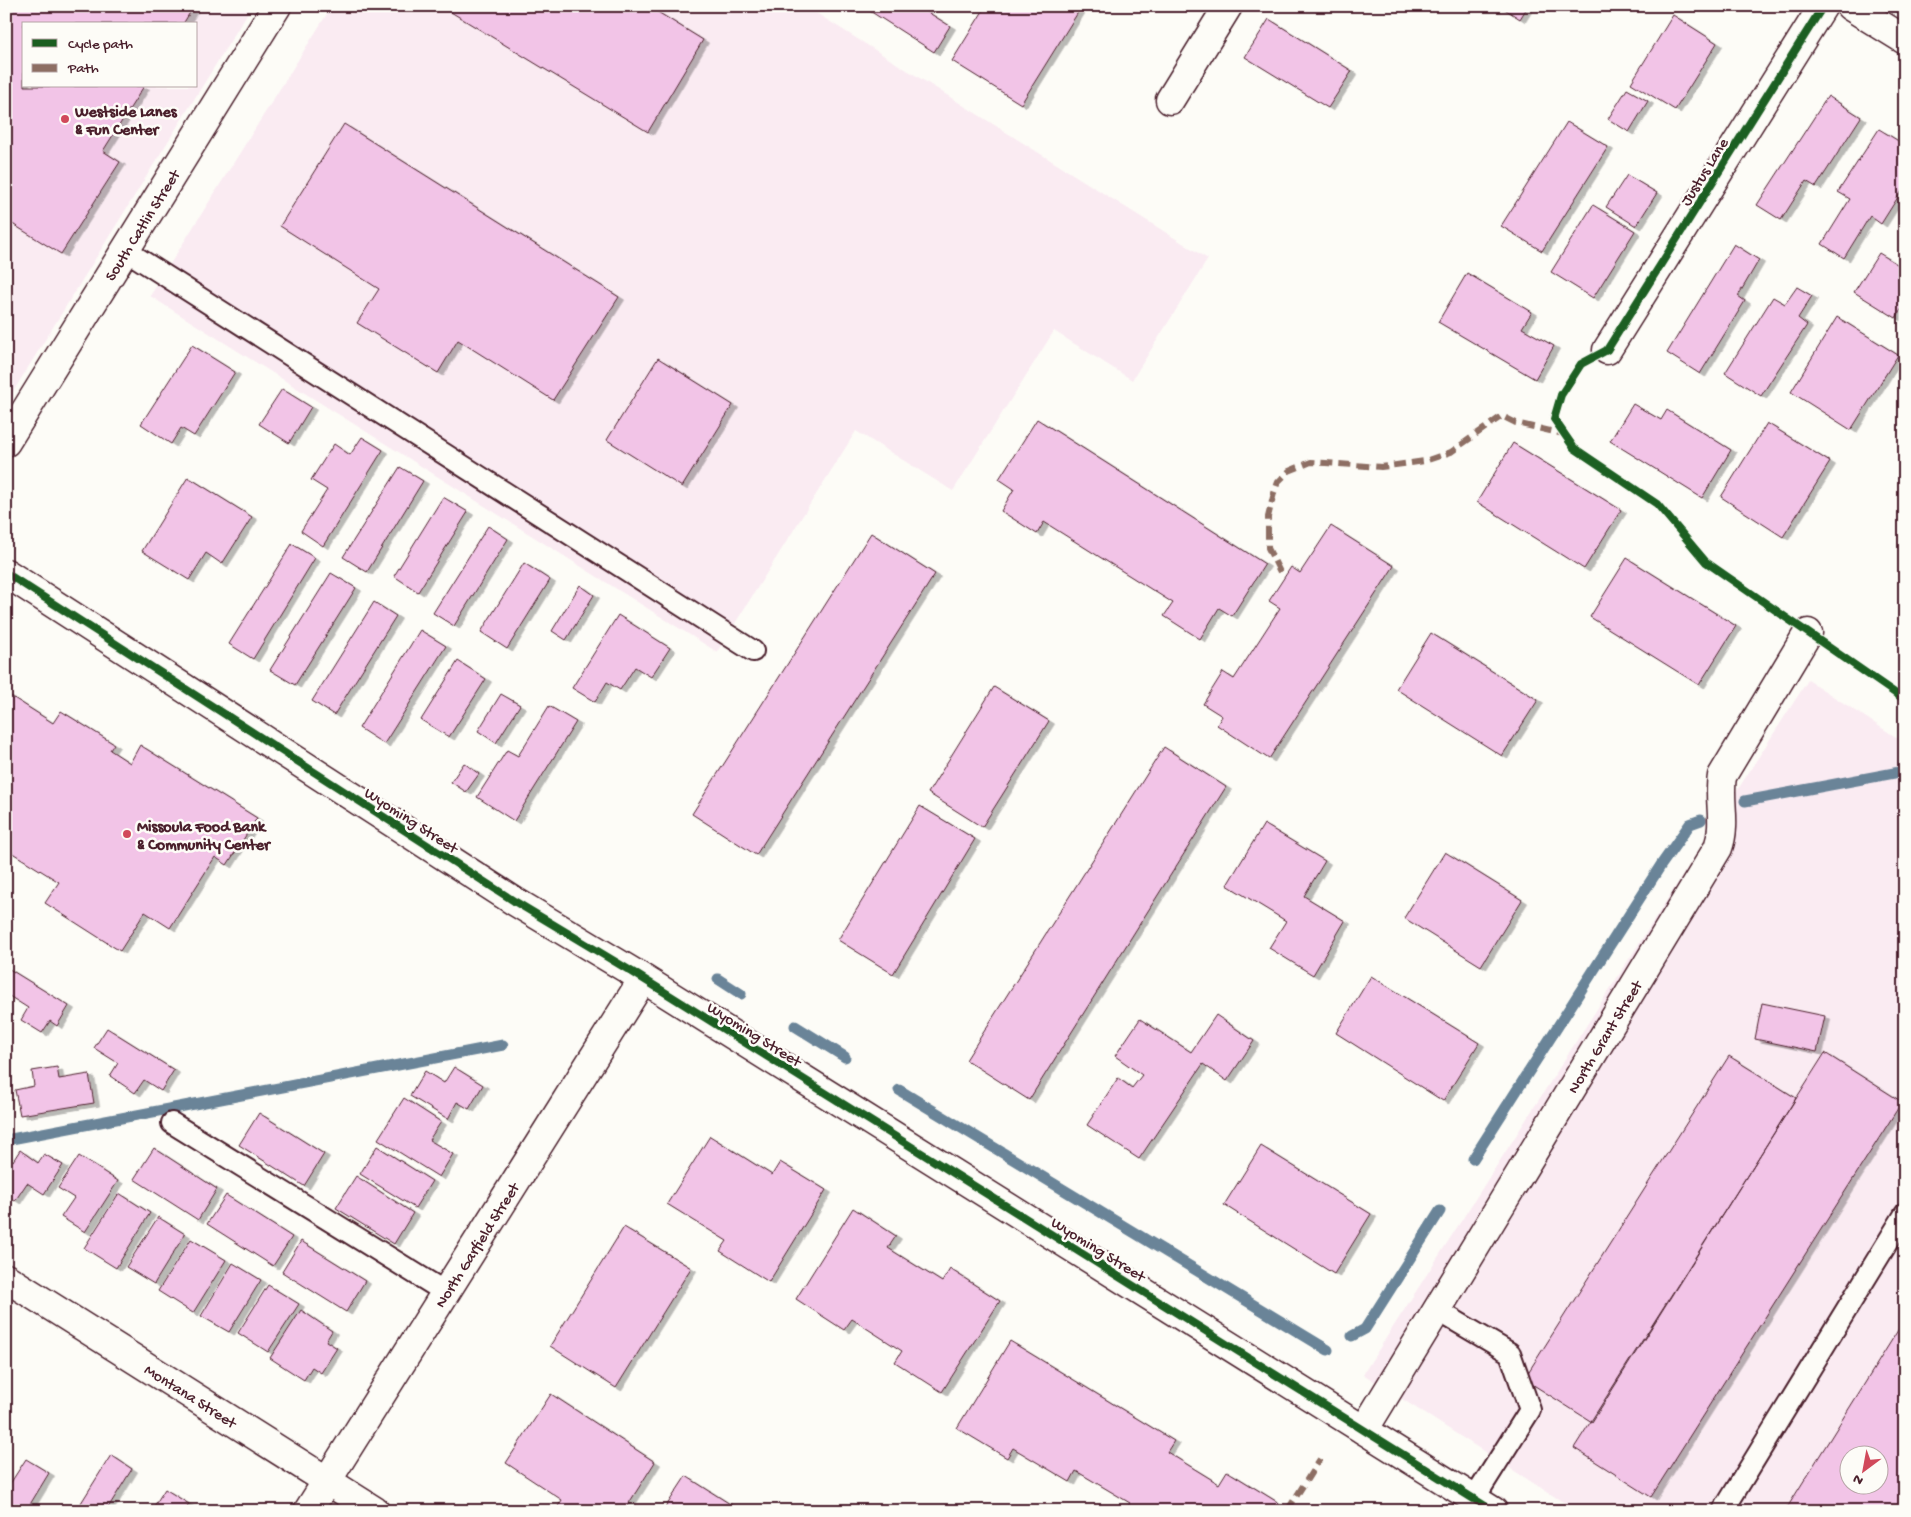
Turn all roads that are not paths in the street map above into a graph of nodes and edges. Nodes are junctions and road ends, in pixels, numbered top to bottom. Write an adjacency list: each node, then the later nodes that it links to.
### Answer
1 (277, 6): 7 (street, South Catlin Street)
2 (1228, 6): 6 (street)
3 (1823, 6): 8 (street, Justus Lane)
4 (1850, 6): 5 (street)
5 (1905, 40)
6 (1170, 100)
7 (125, 250): 9 (street, South Catlin Street); 12 (lane)
8 (1607, 350)
9 (6, 442)
10 (6, 573): 13 (street, Wyoming Street)
11 (1808, 633): 18 (street, North Grant Street)
12 (753, 651)
13 (643, 979): 17 (street, North Garfield Street); 19 (street, Wyoming Street)
14 (172, 1123): 17 (lane)
15 (1905, 1214): 24 (lane)
16 (6, 1278): 20 (street, Montana Street)
17 (445, 1292): 20 (street, North Garfield Street)
18 (1438, 1310): 19 (street, North Grant Street); 21 (lane)
19 (1364, 1430): 21 (street, Wyoming Street)
20 (326, 1480): 22 (street, North Garfield Street); 23 (street, Montana Street)
21 (1484, 1505)
22 (308, 1511)
23 (375, 1511)
24 (1723, 1511)

